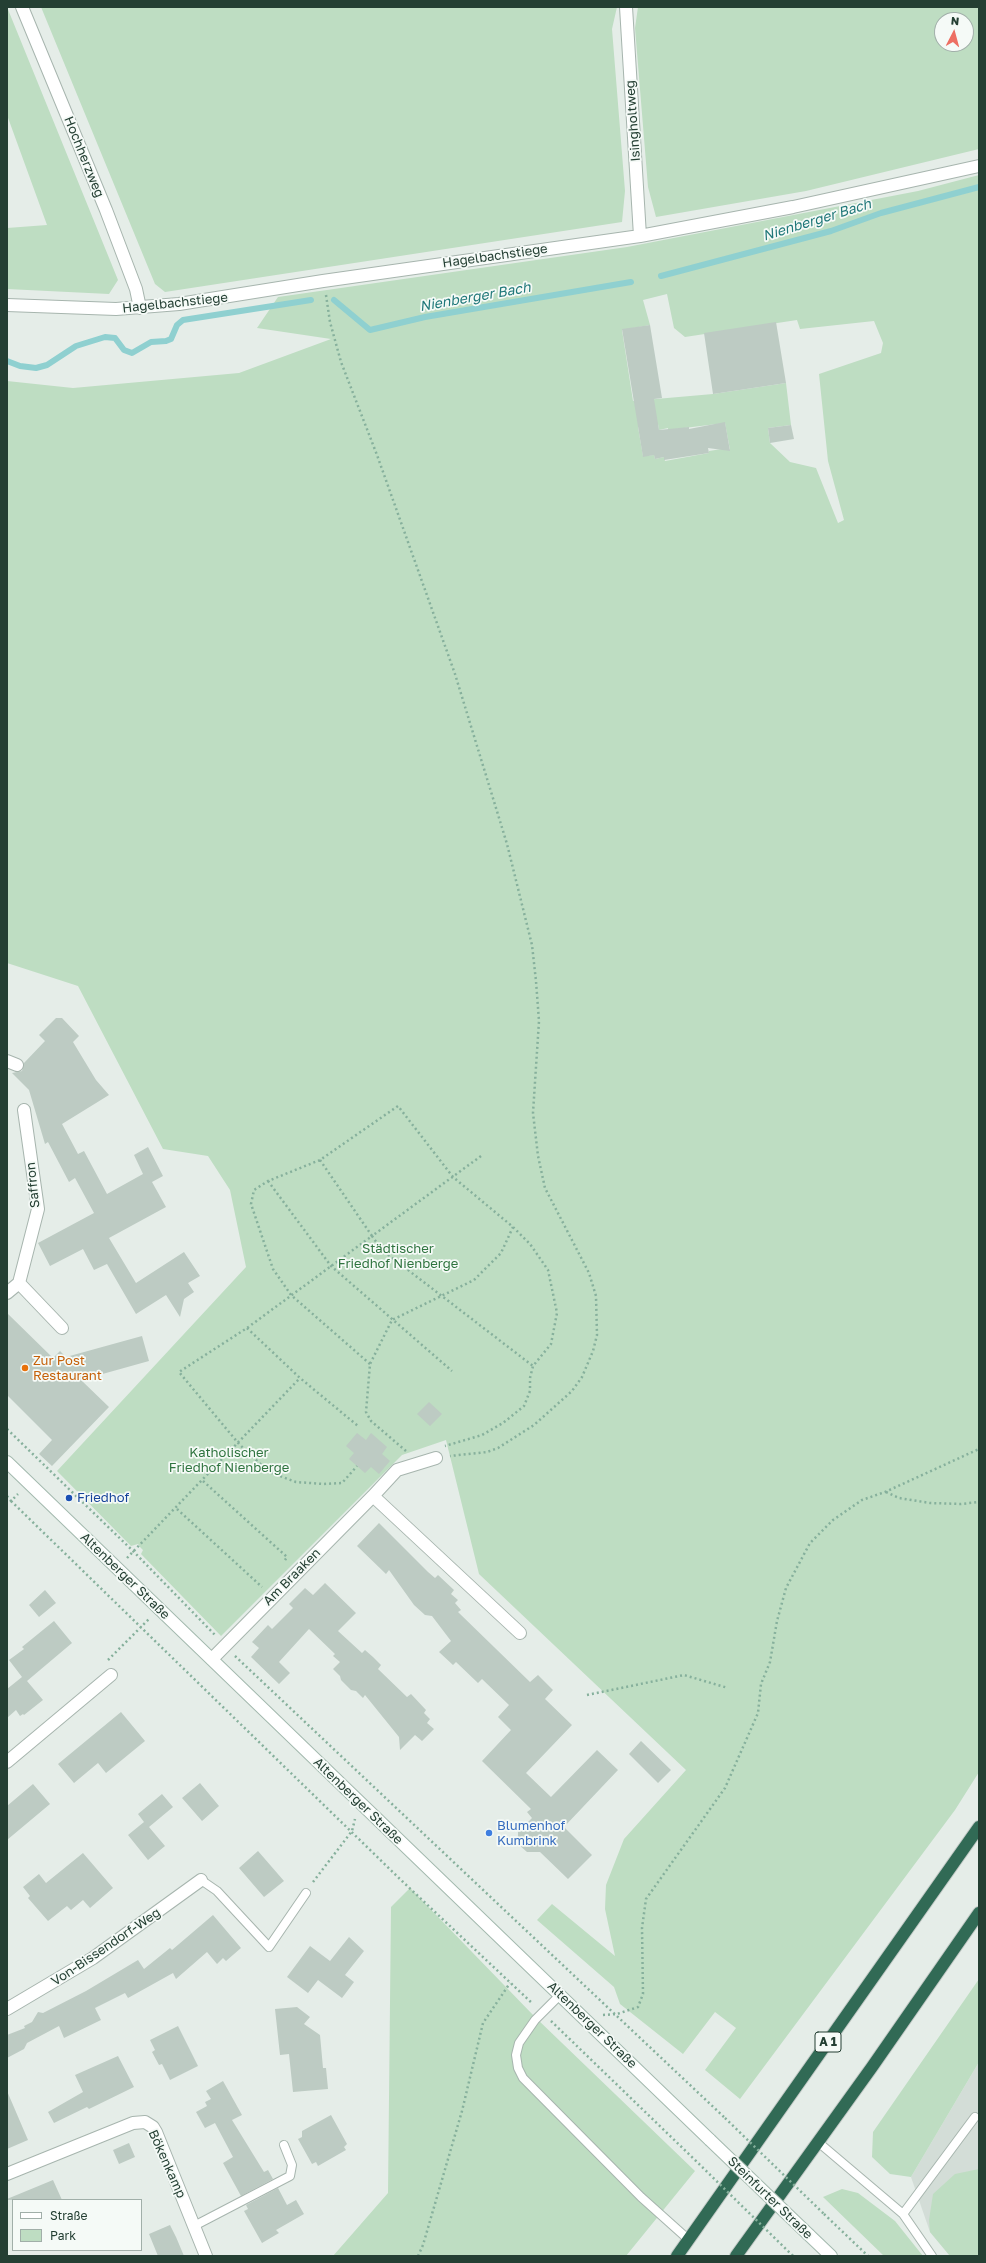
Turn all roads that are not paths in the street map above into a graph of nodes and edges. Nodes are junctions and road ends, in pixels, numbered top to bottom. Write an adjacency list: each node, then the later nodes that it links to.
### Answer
1 (22, 7): 6 (street, Hochherzweg)
2 (626, 7): 4 (street, Isingholtweg)
3 (979, 166): 4 (street, Hagelbachstiege)
4 (640, 236): 6 (street, Hagelbachstiege)
5 (7, 305): 6 (street, Hagelbachstiege)
6 (140, 308)
7 (24, 1110): 8 (street, Saffron)
8 (19, 1283): 9 (street); 10 (street)
9 (7, 1294)
10 (62, 1328)
11 (436, 1458): 13 (street, Am Braaken)
12 (7, 1462): 15 (street, Altenberger Straße)
13 (373, 1496): 14 (street); 15 (street, Am Braaken)
14 (520, 1634)
15 (212, 1659): 22 (street, Altenberger Straße)
16 (111, 1675): 17 (street)
17 (7, 1762)
18 (979, 1827): 31 (highway, A 1)
19 (201, 1880): 20 (lane); 23 (street, Von-Bissendorf-Weg)
20 (306, 1893)
21 (979, 1913): 26 (highway)
22 (560, 1995): 25 (street, Altenberger Straße); 31 (lane)
23 (7, 2009)
24 (975, 2117): 29 (lane)
25 (710, 2140): 35 (street, Steinfurter Straße, bridge)
26 (818, 2142): 29 (lane); 34 (highway)
27 (284, 2144): 30 (lane)
28 (7, 2174): 30 (street, Bökenkamp)
29 (903, 2214): 36 (lane)
30 (194, 2226): 32 (street, Bökenkamp)
31 (688, 2240): 33 (highway, A 1)
32 (206, 2256)
33 (677, 2256)
34 (736, 2256)
35 (831, 2256)
36 (932, 2256)

